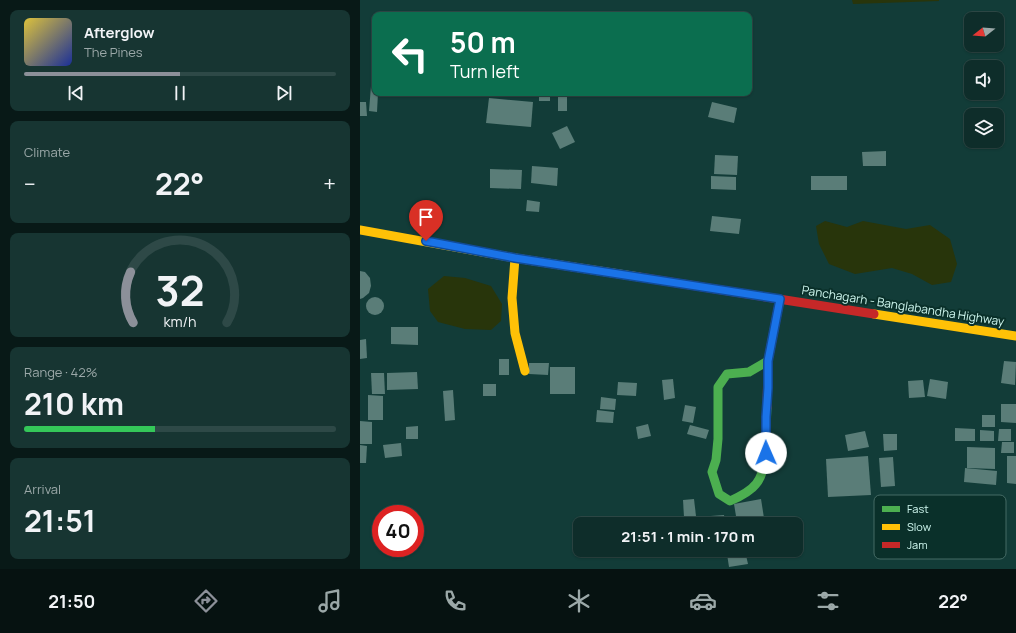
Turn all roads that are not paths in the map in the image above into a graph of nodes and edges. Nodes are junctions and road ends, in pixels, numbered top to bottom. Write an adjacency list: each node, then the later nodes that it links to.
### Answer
1 (360, 230): 2 (main road, Panchagarh - Banglabandha Highway)
2 (515, 258): 3 (main road, Panchagarh - Banglabandha Highway); 6 (main road)
3 (780, 299): 4 (main road, Panchagarh - Banglabandha Highway); 5 (main road)
4 (1016, 336)
5 (768, 361): 5 (main road)
6 (525, 371)

